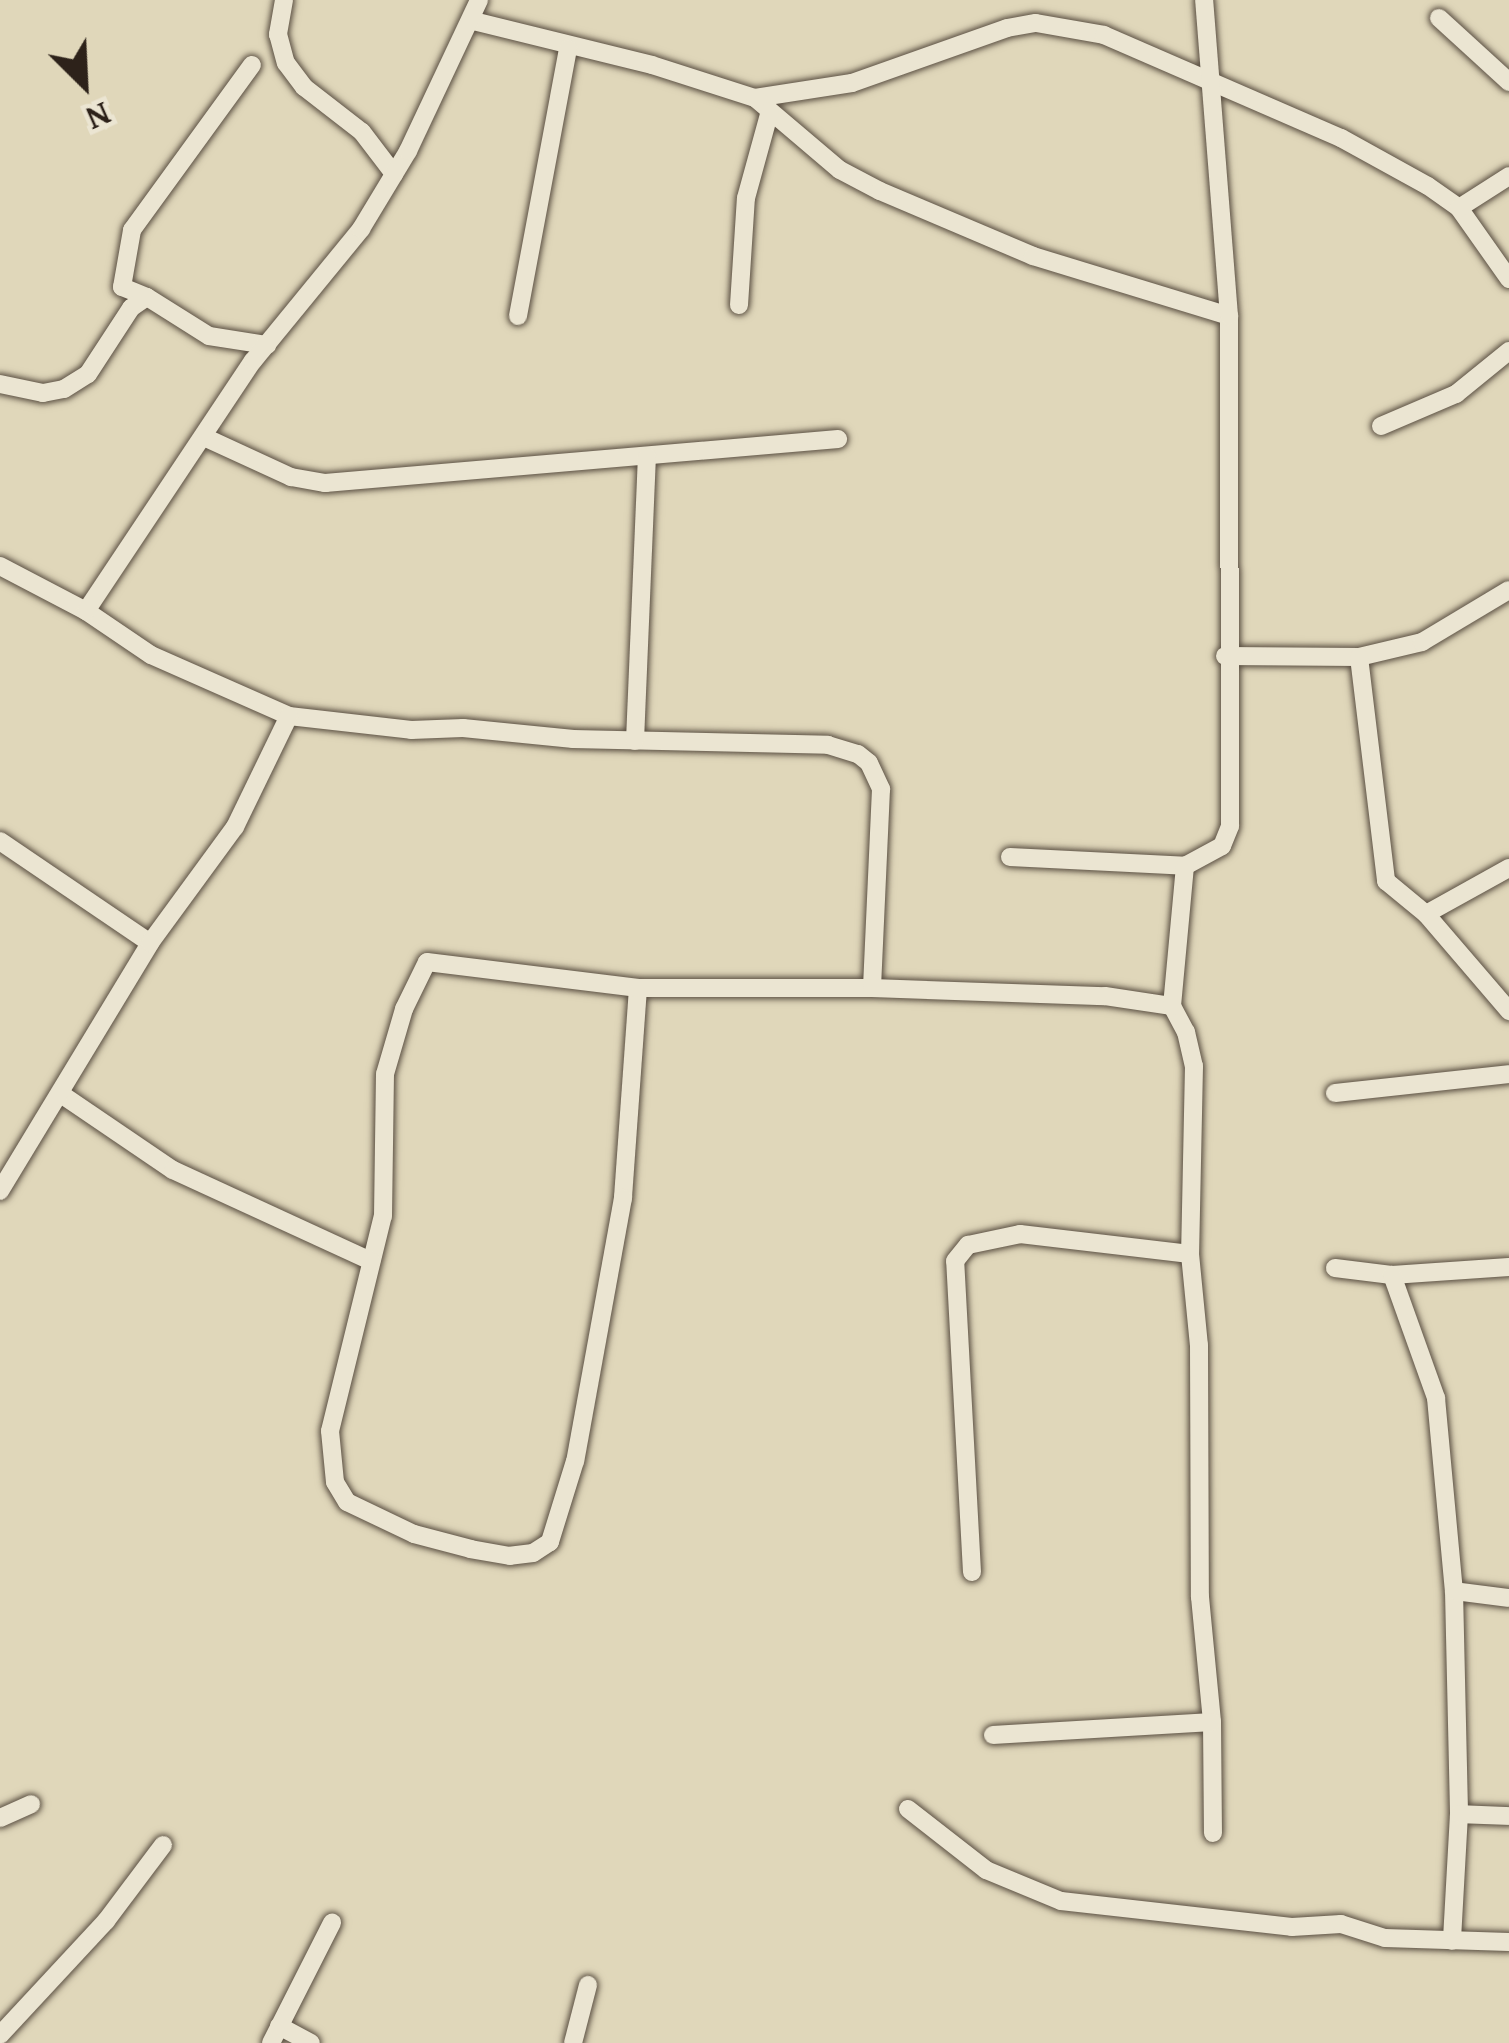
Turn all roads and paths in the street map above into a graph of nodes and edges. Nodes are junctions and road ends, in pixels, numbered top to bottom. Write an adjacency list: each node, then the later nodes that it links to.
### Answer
1 (284, 0): 11 (street)
2 (479, 0): 5 (street)
3 (1204, 0): 9 (street)
4 (1439, 18): 8 (street)
5 (473, 21): 6 (street); 11 (street)
6 (568, 49): 10 (street); 17 (street)
7 (251, 65): 15 (street)
8 (1509, 82)
9 (1211, 85): 10 (street); 13 (street); 18 (street)
10 (763, 105): 16 (street); 18 (street)
11 (394, 174): 19 (street)
12 (1509, 176): 13 (street)
13 (1459, 208): 14 (street)
14 (1509, 279)
15 (147, 297): 19 (street); 21 (street)
16 (739, 305)
17 (518, 316)
18 (1229, 316): 29 (street)
19 (267, 345): 23 (street)
20 (1509, 351): 22 (street)
21 (0, 384)
22 (1381, 426)
23 (204, 437): 25 (street); 28 (street)
24 (838, 439): 25 (street)
25 (647, 457): 32 (street)
26 (0, 566): 28 (street)
27 (1509, 590): 30 (street)
28 (86, 611): 31 (street)
29 (1225, 656): 30 (street); 35 (street)
30 (1359, 657): 37 (street)
31 (289, 716): 32 (street); 38 (street)
32 (634, 741): 40 (street)
33 (0, 841): 38 (street)
34 (1010, 856): 35 (street)
35 (1185, 866): 41 (street)
36 (1509, 868): 37 (street)
37 (1426, 914): 42 (street)
38 (150, 943): 45 (street)
39 (638, 988): 40 (street); 48 (street); 48 (street)
40 (872, 988): 41 (street)
41 (1172, 1006): 47 (street)
42 (1509, 1011)
43 (1509, 1074): 44 (street)
44 (1335, 1093)
45 (61, 1094): 46 (street); 48 (street)
46 (0, 1191)
47 (1190, 1254): 52 (street); 55 (street)
48 (371, 1261)
49 (1509, 1267): 51 (street)
50 (1335, 1268): 51 (street)
51 (1392, 1275): 53 (street)
52 (972, 1572)
53 (1454, 1591): 54 (street); 59 (street)
54 (1509, 1598)
55 (1212, 1722): 56 (street); 62 (street)
56 (993, 1735)
57 (31, 1804): 61 (street)
58 (908, 1809): 65 (street)
59 (1459, 1814): 60 (street); 65 (street)
60 (1509, 1816)
61 (0, 1818)
62 (1214, 1833)
63 (163, 1845): 69 (street)
64 (332, 1923): 68 (street)
65 (1452, 1941): 66 (street)
66 (1509, 1942)
67 (588, 1985): 71 (street)
68 (275, 2034): 70 (street)
69 (0, 2035)
70 (311, 2043)
71 (573, 2043)

